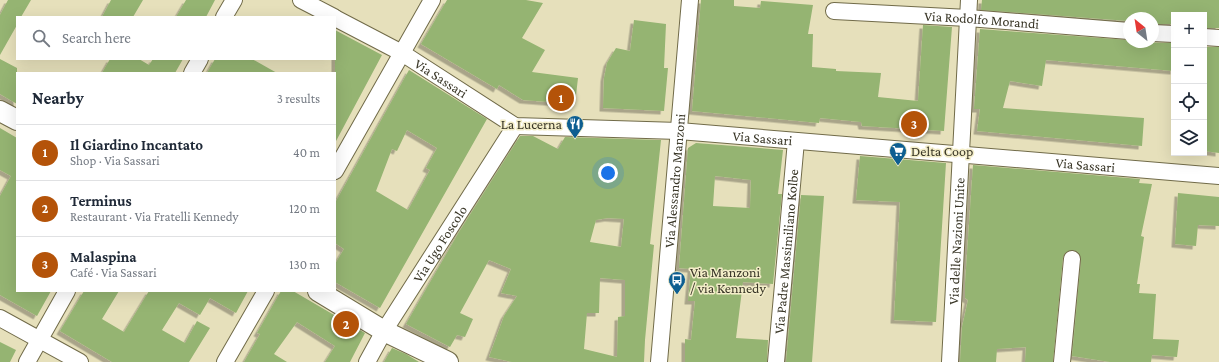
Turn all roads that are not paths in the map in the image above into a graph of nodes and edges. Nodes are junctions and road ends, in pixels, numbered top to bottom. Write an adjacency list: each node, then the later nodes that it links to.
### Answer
1 (234, 0): 7 (street)
2 (301, 0): 8 (street, Via Sassari)
3 (432, 0): 16 (street)
4 (690, 0): 22 (street, Via Alessandro Manzoni)
5 (969, 0): 10 (street, Via delle Nazioni Unite)
6 (834, 11): 10 (street, Via Rodolfo Morandi)
7 (225, 16)
8 (332, 16)
9 (336, 18): 16 (street, Via Sassari)
10 (968, 18): 11 (street, Via Rodolfo Morandi); 24 (street, Via delle Nazioni Unite)
11 (1123, 31)
12 (1159, 33): 13 (street)
13 (1171, 34)
14 (1207, 37): 15 (street)
15 (1219, 38)
16 (402, 53): 21 (street, Via Sassari); 25 (street)
17 (199, 60): 18 (street)
18 (193, 72)
19 (0, 111): 20 (street)
20 (16, 119)
21 (515, 126): 22 (street, Via Sassari); 32 (street, Via Ugo Foscolo)
22 (679, 131): 23 (street, Via Sassari); 39 (street, Via Alessandro Manzoni)
23 (796, 141): 24 (street, Via Sassari); 40 (street, Via Padre Massimiliano Kolbe)
24 (962, 156): 26 (street, Via Sassari); 41 (street, Via delle Nazioni Unite)
25 (336, 169)
26 (1219, 176)
27 (1072, 259): 42 (street)
28 (66, 292): 33 (street)
29 (265, 292): 36 (street)
30 (320, 292): 32 (street)
31 (0, 318): 33 (street)
32 (384, 331): 37 (street, Via Ugo Foscolo); 38 (street)
33 (39, 339): 34 (street); 35 (street)
34 (27, 362)
35 (80, 362)
36 (225, 362)
37 (367, 362)
38 (448, 362)
39 (659, 362)
40 (776, 362)
41 (950, 362)
42 (1062, 362)

